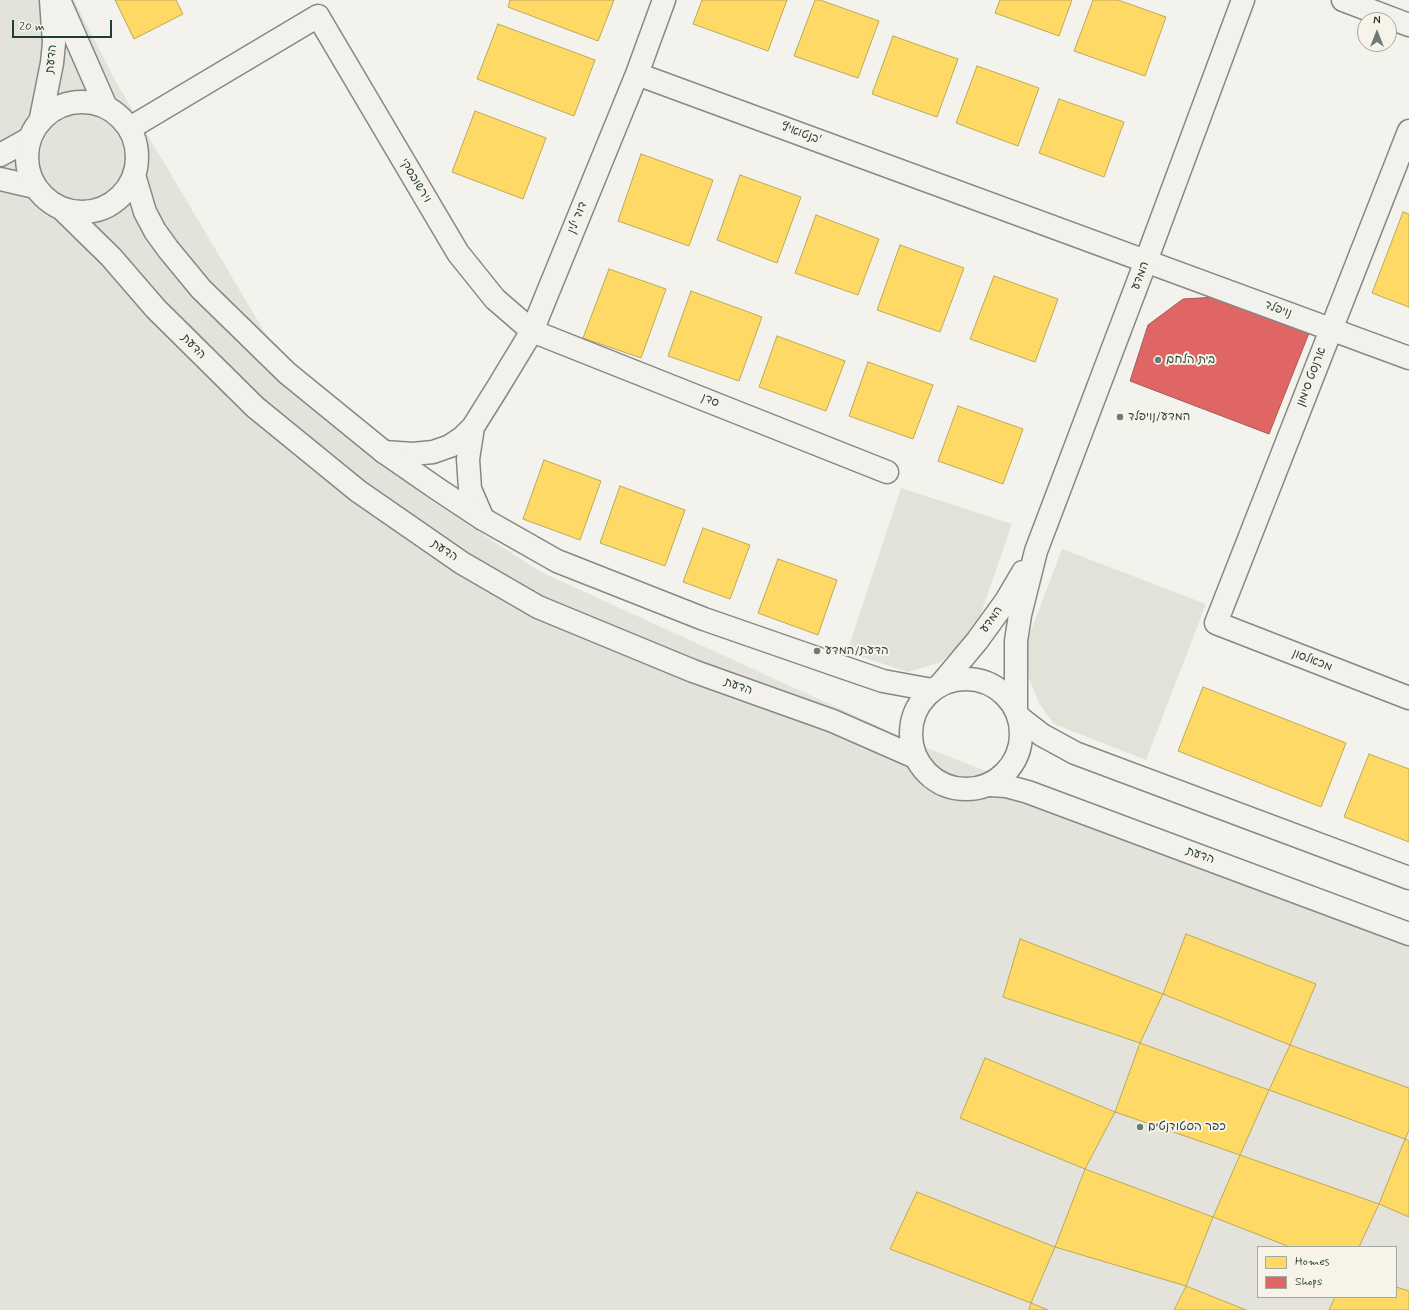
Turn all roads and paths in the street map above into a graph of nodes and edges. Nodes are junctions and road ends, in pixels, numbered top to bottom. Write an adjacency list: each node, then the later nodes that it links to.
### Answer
1 (51, 0): 9 (street, הדעת)
2 (59, 0): 8 (street, הדעת)
3 (664, 0): 7 (street, דוד ילין)
4 (1243, 0): 18 (street, המדע)
5 (1342, 0): 6 (street)
6 (1409, 25)
7 (637, 74): 18 (street, בנטואיץ'); 20 (street, דוד ילין)
8 (106, 107): 9 (street); 10 (street)
9 (42, 118): 12 (street)
10 (130, 128): 14 (street); 20 (street, וירשובסקי)
11 (1409, 131): 19 (street, ארנסט סימון)
12 (29, 139): 13 (street); 16 (street)
13 (0, 155)
14 (134, 176): 17 (street); 23 (street)
15 (0, 179): 16 (street)
16 (35, 187): 17 (street)
17 (62, 209): 31 (street, הדעת)
18 (1146, 261): 19 (street, נויפלד); 26 (street, המדע)
19 (1331, 330): 21 (street, נויפלד); 27 (street, ארנסט סימון)
20 (532, 331): 22 (street, דוד ילין); 24 (street, סדן)
21 (1409, 358)
22 (473, 427): 23 (street, דוד ילין); 25 (street, דוד ילין)
23 (384, 452): 25 (street)
24 (887, 472)
25 (483, 519): 28 (street)
26 (1036, 551): 28 (street, המדע); 30 (street, המדע)
27 (1216, 623): 29 (street, מכאלסון)
28 (937, 687): 30 (street); 31 (street)
29 (1409, 698)
30 (1018, 714): 32 (street); 33 (street)
31 (915, 757): 32 (street)
32 (990, 785): 34 (street, הדעת)
33 (1409, 878)
34 (1409, 934)

